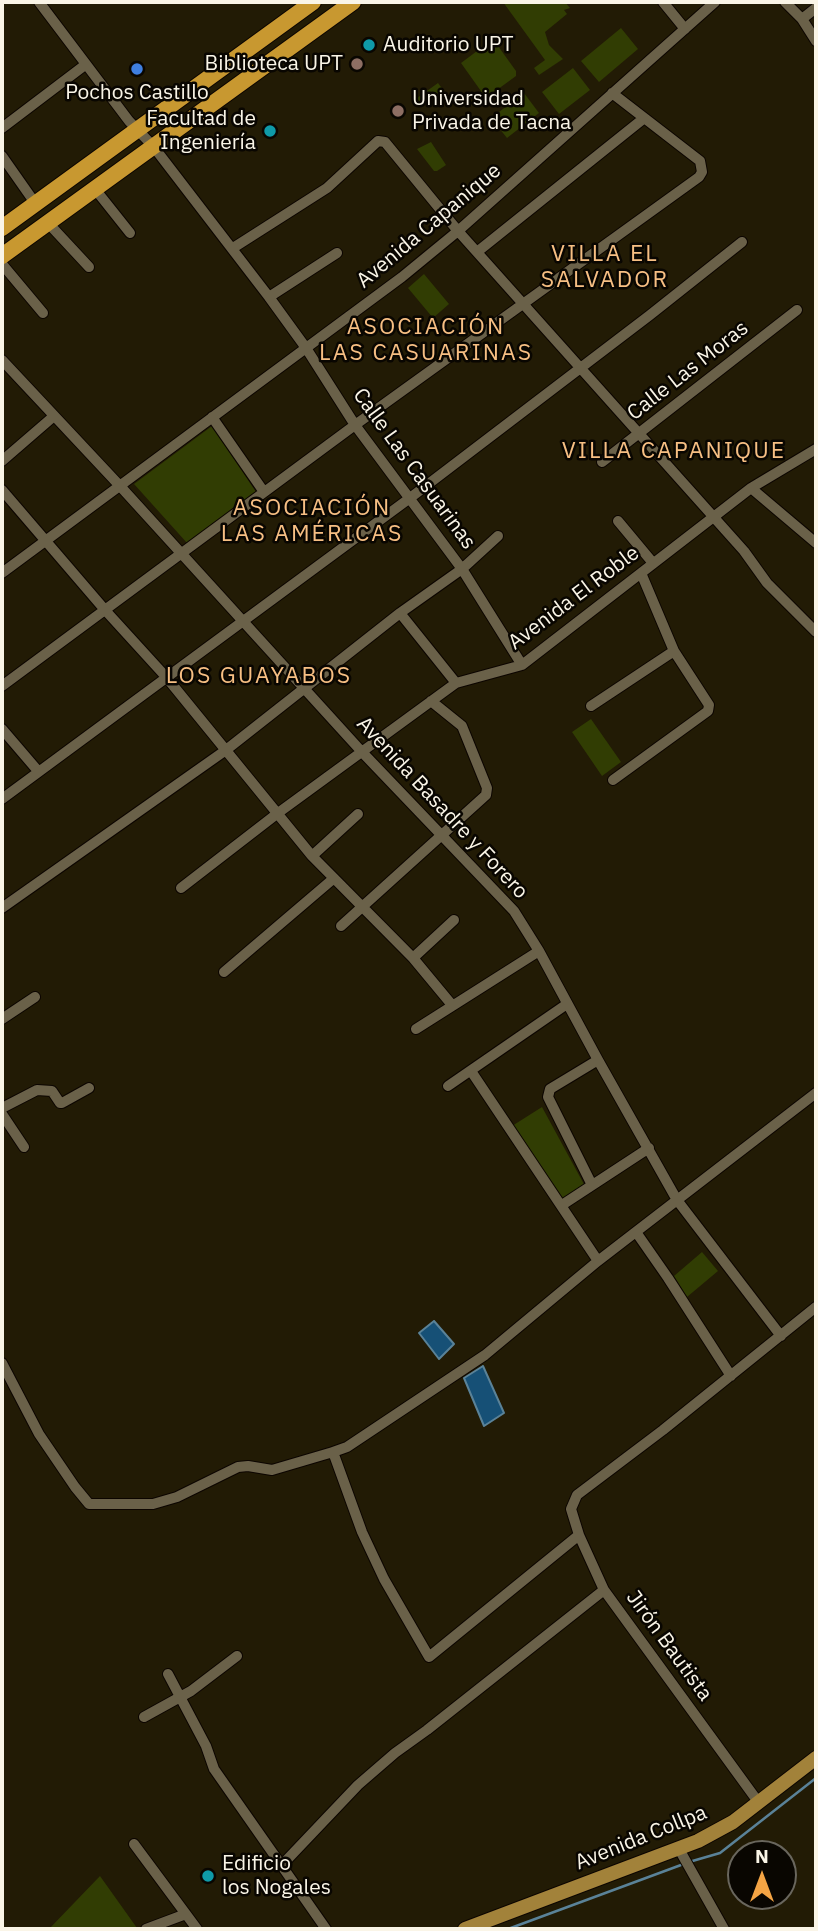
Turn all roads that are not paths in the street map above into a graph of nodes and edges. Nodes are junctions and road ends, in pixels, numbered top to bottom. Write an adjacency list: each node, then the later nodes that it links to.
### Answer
1 (39, 2): 11 (street, Calle Las Casuarinas)
2 (313, 2): 15 (highway)
3 (352, 2): 16 (highway)
4 (663, 2): 9 (street)
5 (715, 2): 9 (street, Avenida Capanique)
6 (785, 2): 8 (street)
7 (816, 8): 8 (street)
8 (802, 19): 10 (street)
9 (685, 29): 12 (street, Avenida Capanique)
10 (816, 41)
11 (85, 65): 14 (street); 15 (street, Calle Las Casuarinas)
12 (612, 93): 13 (street); 24 (street, Avenida Capanique)
13 (643, 119): 28 (street); 34 (street)
14 (2, 128)
15 (136, 130): 16 (street, Calle Las Casuarinas); 18 (highway)
16 (153, 146): 19 (highway); 27 (street, Calle Las Casuarinas)
17 (2, 156): 20 (street)
18 (60, 186): 20 (highway); 21 (highway)
19 (95, 189): 21 (highway); 25 (street)
20 (35, 204): 23 (highway)
21 (74, 204): 22 (highway)
22 (49, 224): 30 (highway); 32 (street)
23 (2, 228)
24 (457, 231): 27 (street); 28 (street); 37 (street, Avenida Capanique)
25 (130, 233)
26 (742, 242): 39 (street)
27 (233, 248): 33 (street, Calle Las Casuarinas)
28 (477, 252): 34 (street)
29 (337, 253): 33 (street)
30 (2, 256)
31 (2, 264): 36 (street)
32 (89, 267)
33 (269, 297): 37 (street, Calle Las Casuarinas)
34 (523, 304): 39 (street); 42 (street)
35 (797, 310): 43 (street, Calle Las Moras)
36 (43, 313)
37 (306, 348): 41 (street, Avenida Capanique); 42 (street, Calle Las Casuarinas)
38 (2, 360): 40 (street, Avenida Basadre y Forero)
39 (579, 368): 43 (street); 51 (street)
40 (54, 416): 45 (street); 47 (street, Avenida Basadre y Forero)
41 (212, 417): 47 (street, Avenida Capanique); 50 (street)
42 (355, 425): 50 (street); 51 (street, Calle Las Casuarinas)
43 (638, 434): 46 (street, Calle Las Moras); 52 (street)
44 (816, 449): 48 (street, Avenida El Roble)
45 (2, 461)
46 (602, 462)
47 (120, 486): 55 (street, Avenida Capanique); 57 (street, Avenida Basadre y Forero)
48 (751, 488): 52 (street, Avenida El Roble); 56 (street)
49 (2, 490): 55 (street)
50 (264, 492): 57 (street)
51 (410, 498): 59 (street, Calle Las Casuarinas); 64 (street)
52 (712, 517): 58 (street, Avenida El Roble); 65 (street)
53 (618, 521): 58 (street)
54 (498, 536): 59 (street)
55 (46, 540): 61 (street, Avenida Capanique); 62 (street)
56 (816, 544)
57 (181, 553): 62 (street); 64 (street, Avenida Basadre y Forero)
58 (653, 563): 60 (street, Avenida El Roble)
59 (462, 569): 63 (street); 67 (street, Calle Las Casuarinas)
60 (641, 572): 66 (street); 67 (street, Avenida El Roble)
61 (2, 573)
62 (105, 610): 68 (street); 70 (street)
63 (400, 613): 69 (street); 71 (street)
64 (244, 622): 68 (street); 71 (street, Avenida Basadre y Forero)
65 (816, 632)
66 (674, 651): 73 (street); 78 (street)
67 (522, 665): 69 (street, Avenida El Roble)
68 (167, 678): 75 (street); 77 (street)
69 (456, 684): 72 (street, Avenida El Roble)
70 (2, 686)
71 (304, 688): 75 (street); 76 (street, Avenida Basadre y Forero)
72 (431, 701): 76 (street, Avenida El Roble); 82 (street)
73 (591, 706)
74 (2, 729): 77 (street)
75 (226, 750): 80 (street); 87 (street)
76 (362, 752): 80 (street, Avenida El Roble); 82 (street, Avenida Basadre y Forero)
77 (38, 771): 79 (street)
78 (613, 780)
79 (2, 799)
80 (278, 813): 83 (street); 85 (street, Avenida El Roble)
81 (358, 814): 83 (street)
82 (442, 835): 86 (street); 90 (street, Avenida Basadre y Forero)
83 (312, 856): 84 (street)
84 (333, 878): 86 (street); 92 (street)
85 (181, 888)
86 (362, 907): 89 (street); 91 (street)
87 (2, 908)
88 (454, 920): 91 (street)
89 (341, 926)
90 (539, 951): 94 (street, Avenida Basadre y Forero); 95 (street)
91 (413, 958): 95 (street)
92 (223, 972)
93 (35, 997): 96 (street)
94 (567, 1004): 98 (street, Avenida Basadre y Forero); 99 (street)
95 (452, 1005): 97 (street)
96 (2, 1019)
97 (416, 1029)
98 (598, 1060): 106 (street, Avenida Basadre y Forero); 107 (street)
99 (471, 1071): 100 (street); 109 (street)
100 (447, 1086)
101 (89, 1088): 103 (street)
102 (816, 1093): 108 (street)
103 (2, 1108)
104 (2, 1114): 105 (street)
105 (24, 1147)
106 (649, 1148): 107 (street); 108 (street, Avenida Basadre y Forero)
107 (592, 1185): 109 (street)
108 (677, 1200): 110 (street); 113 (street, Avenida Basadre y Forero)
109 (562, 1205): 111 (street)
110 (636, 1232): 111 (street); 115 (street)
111 (598, 1261): 116 (street)
112 (816, 1307): 113 (street)
113 (781, 1336): 115 (street)
114 (2, 1363): 116 (street)
115 (731, 1376): 117 (street, Jirón Bautista)
116 (333, 1452): 117 (street)
117 (579, 1535): 118 (street, Jirón Bautista)
118 (604, 1590): 124 (street, Jirón Bautista); 127 (street)
119 (237, 1656): 121 (street)
120 (168, 1674): 121 (street)
121 (180, 1698): 122 (street); 127 (street)
122 (144, 1717)
123 (816, 1758): 124 (main road, Avenida Collpa)
124 (759, 1803): 126 (main road, Avenida Collpa)
125 (134, 1844): 128 (street)
126 (679, 1849): 132 (main road, Avenida Collpa); 133 (street)
127 (281, 1866): 131 (street)
128 (186, 1914): 129 (street); 130 (street)
129 (146, 1929)
130 (197, 1929)
131 (326, 1929)
132 (465, 1929)
133 (724, 1929)

